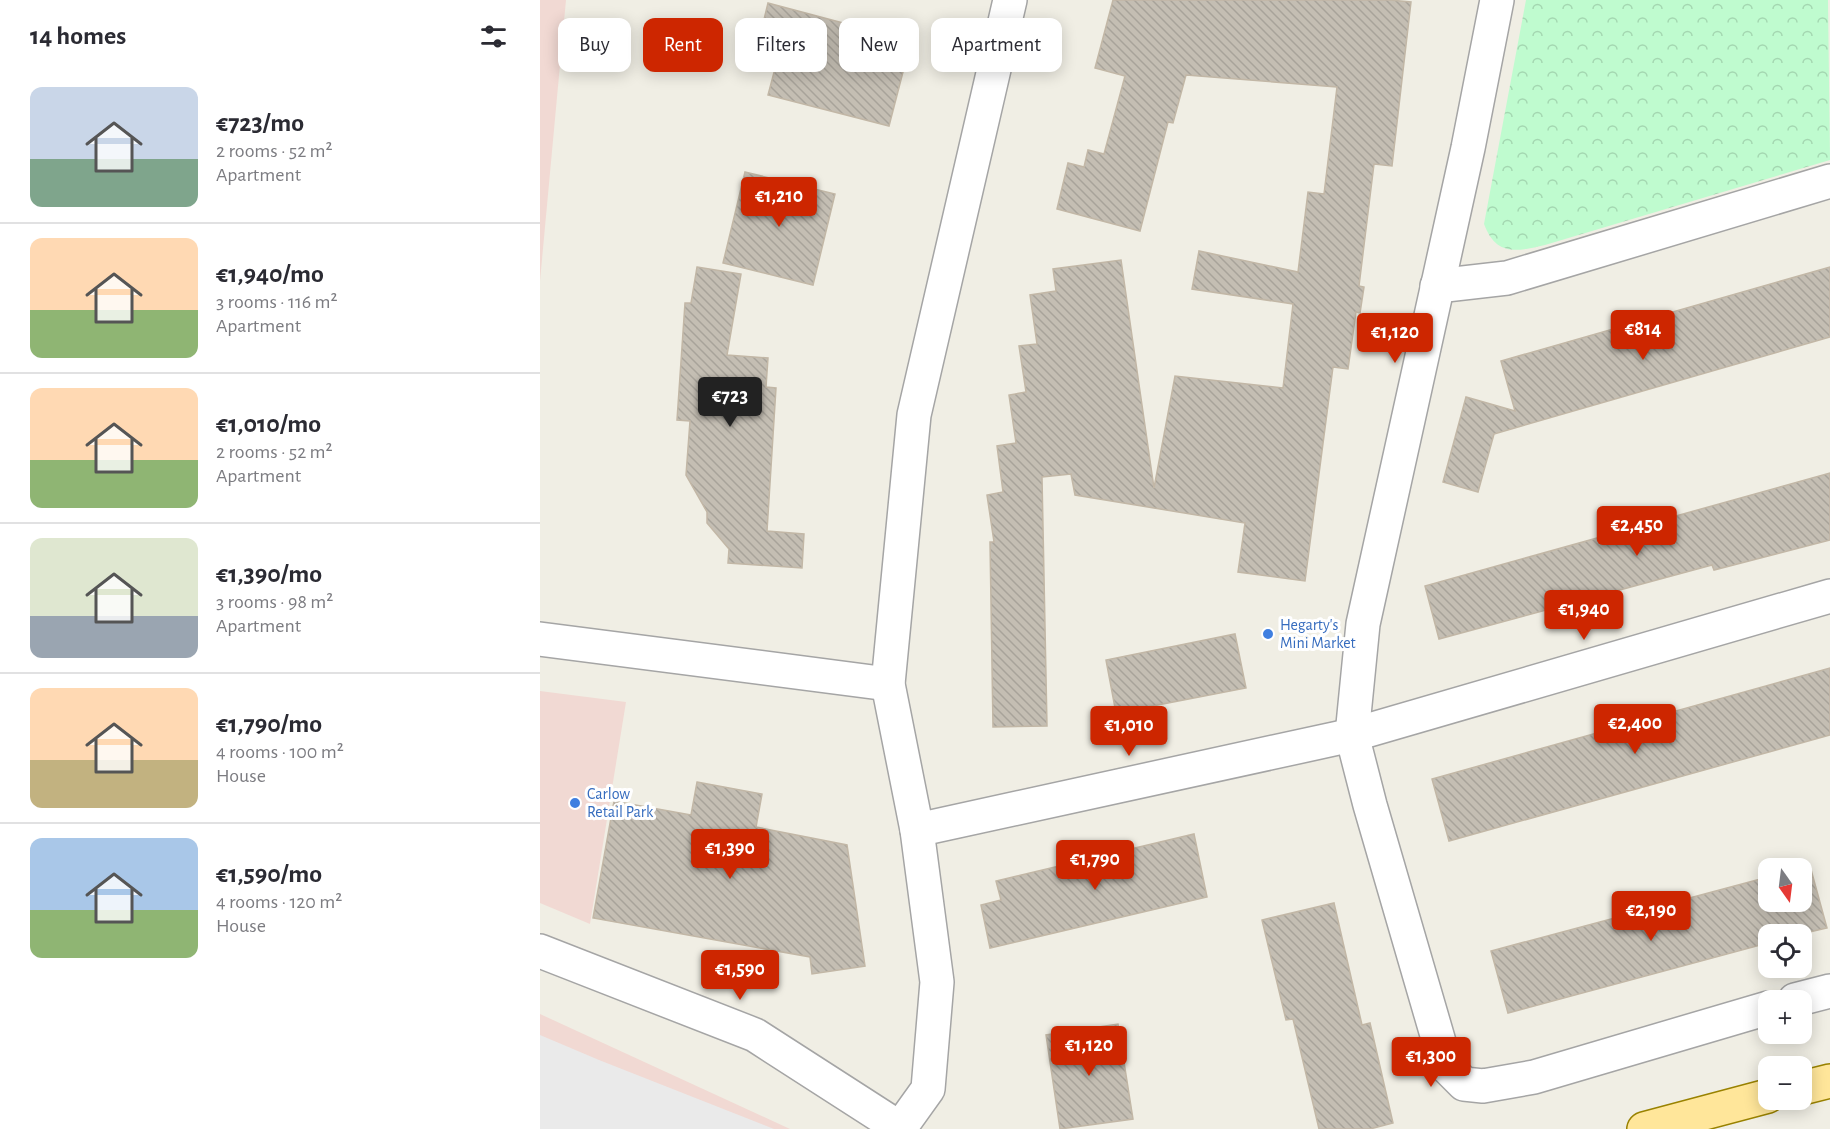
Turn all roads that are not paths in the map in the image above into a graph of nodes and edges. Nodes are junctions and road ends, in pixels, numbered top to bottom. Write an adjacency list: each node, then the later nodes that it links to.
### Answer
1 (1010, 0): 7 (street)
2 (1497, 0): 4 (street)
3 (1830, 181): 4 (street)
4 (1437, 286): 8 (street)
5 (1830, 596): 8 (street)
6 (540, 639): 7 (street)
7 (888, 684): 9 (street)
8 (1352, 735): 9 (street); 13 (street)
9 (917, 830): 17 (street)
10 (540, 951): 17 (street)
11 (1830, 991): 12 (street)
12 (1812, 996)
13 (1758, 1011)
14 (1830, 1081): 15 (main road)
15 (1812, 1086)
16 (1758, 1099): 18 (main road)
17 (900, 1129)
18 (1644, 1129)

